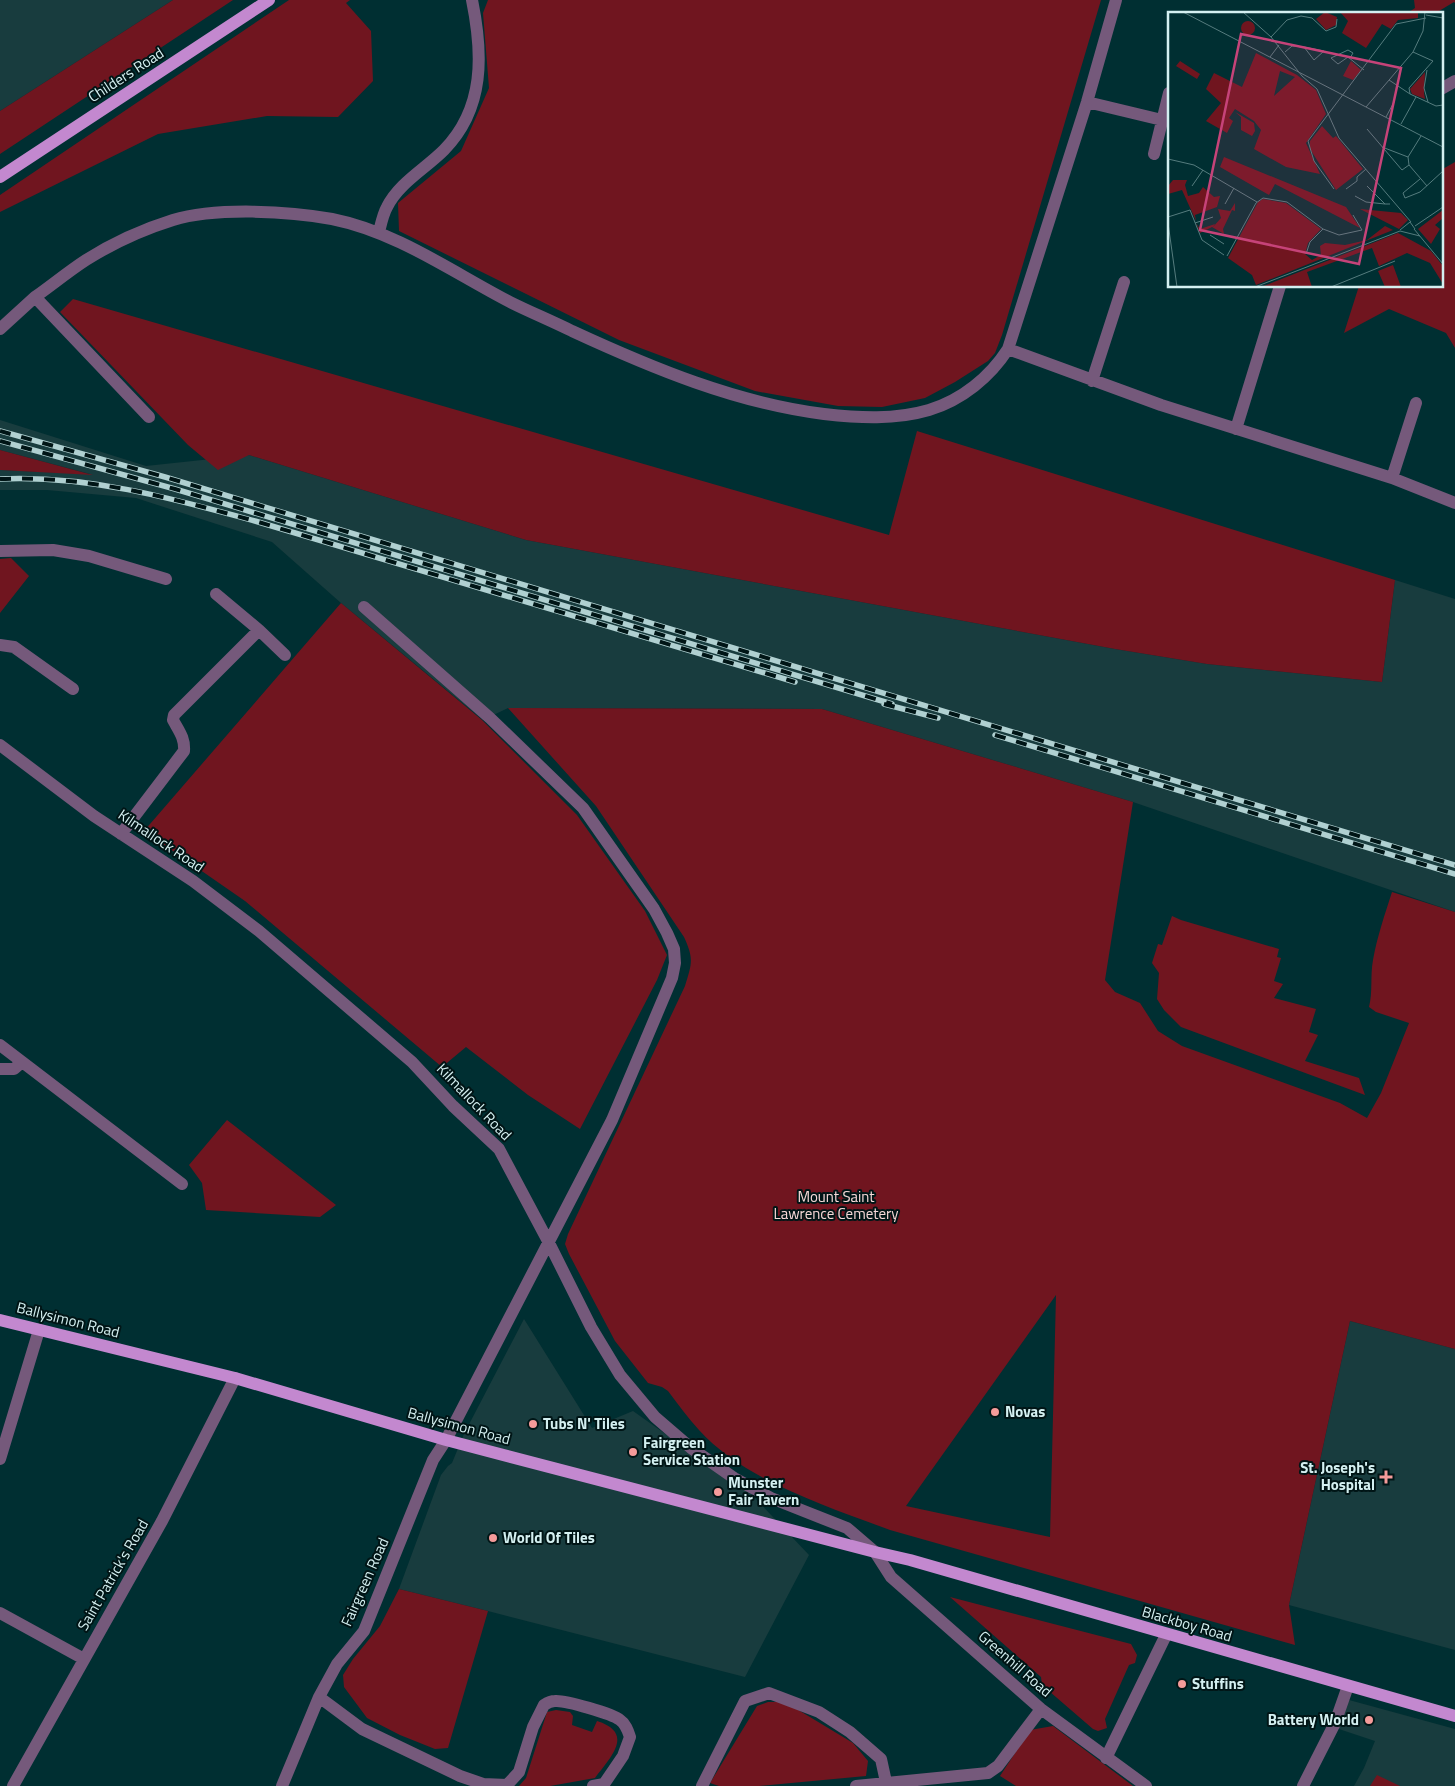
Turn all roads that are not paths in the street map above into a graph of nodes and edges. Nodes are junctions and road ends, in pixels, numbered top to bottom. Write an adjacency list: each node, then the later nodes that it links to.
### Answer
1 (269, 0): 10 (main road, Childers Road)
2 (472, 0): 11 (street)
3 (1116, 0): 7 (street)
4 (1455, 81): 5 (street)
5 (1442, 89)
6 (1168, 97): 8 (street)
7 (1086, 102): 8 (street); 16 (street)
8 (1162, 120): 9 (street)
9 (1154, 154)
10 (0, 176)
11 (378, 232): 14 (street); 16 (street)
12 (1124, 282): 17 (street)
13 (1279, 288): 20 (street)
14 (35, 297): 15 (street); 19 (street)
15 (0, 329)
16 (1008, 349): 17 (street)
17 (1092, 381): 20 (street)
18 (1416, 403): 21 (street)
19 (149, 417)
20 (1236, 429): 21 (street)
21 (1392, 478): 22 (street)
22 (1455, 503)
23 (0, 551): 24 (street)
24 (166, 579)
25 (216, 594): 27 (street)
26 (364, 607): 37 (street, Fairgreen Road)
27 (259, 630): 29 (street); 32 (street)
28 (0, 644): 30 (street)
29 (284, 655)
30 (73, 689)
31 (0, 745): 32 (street, Kilmallock Road)
32 (121, 834): 37 (street, Kilmallock Road)
33 (0, 1045): 34 (street)
34 (22, 1062): 35 (street); 36 (street)
35 (0, 1069)
36 (182, 1184)
37 (549, 1243): 41 (street, Fairgreen Road); 43 (street, Kilmallock Road)
38 (0, 1320): 39 (main road, Ballysimon Road)
39 (38, 1330): 40 (main road, Ballysimon Road); 42 (street)
40 (235, 1378): 41 (main road, Ballysimon Road); 47 (street, Saint Patrick's Road)
41 (446, 1440): 43 (main road, Ballysimon Road); 49 (street, Fairgreen Road)
42 (0, 1459)
43 (875, 1552): 44 (main road, Ballysimon Road); 50 (street, Greenhill Road)
44 (910, 1560): 46 (main road, Blackboy Road)
45 (0, 1613): 47 (street)
46 (1166, 1635): 48 (main road, Blackboy Road); 52 (street)
47 (84, 1659): 55 (street, Saint Patrick's Road)
48 (1348, 1686): 51 (main road, Blackboy Road); 61 (street)
49 (319, 1697): 53 (street); 56 (street, Fairgreen Road)
50 (1041, 1709): 52 (street, Greenhill Road); 54 (street)
51 (1455, 1716)
52 (1106, 1758): 60 (street, Greenhill Road)
53 (459, 1781): 57 (street)
54 (886, 1782): 58 (street); 59 (street)
55 (14, 1786)
56 (282, 1786)
57 (593, 1786)
58 (702, 1786)
59 (856, 1786)
60 (1146, 1786)
61 (1304, 1786)

